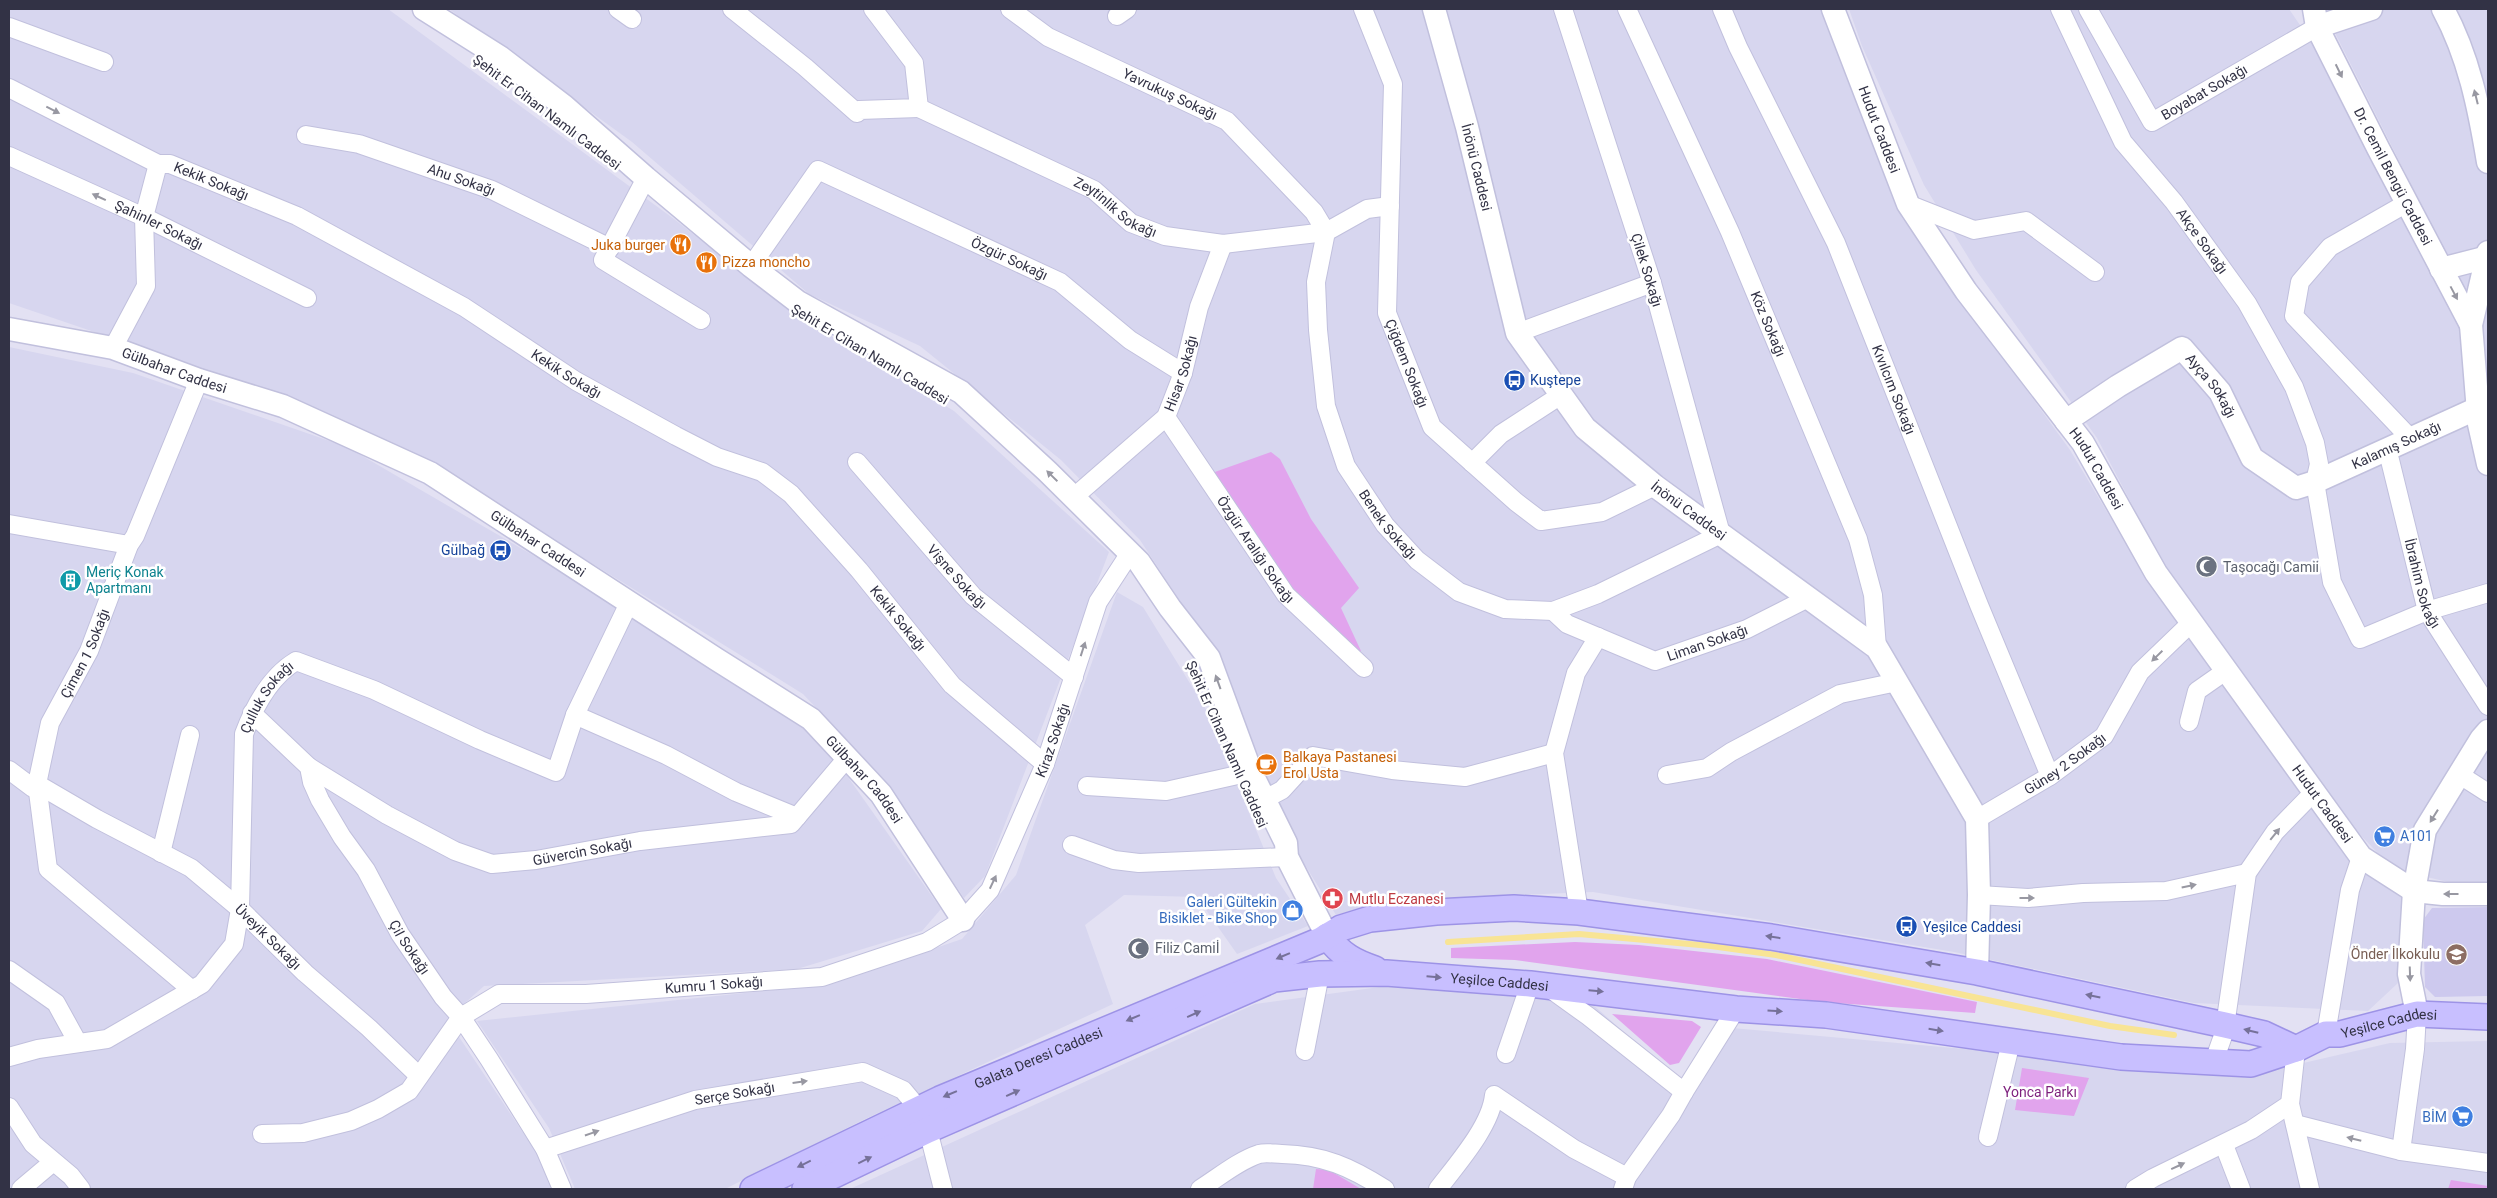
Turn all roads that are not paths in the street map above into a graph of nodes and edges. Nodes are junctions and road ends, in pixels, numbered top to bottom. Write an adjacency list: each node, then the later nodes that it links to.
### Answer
1 (406, 9): 26 (street, Şehit Er Cihan Namlı Caddesi)
2 (424, 9): 26 (street, Şehit Er Cihan Namlı Caddesi)
3 (732, 9): 21 (street)
4 (873, 9): 21 (street)
5 (1010, 9): 31 (street, Yavrukuş Sokağı)
6 (1363, 9): 29 (street, Çiğdem Sokağı)
7 (1434, 9): 44 (street, İnönü Caddesi)
8 (1563, 9): 39 (street, Çilek Sokağı)
9 (1627, 9): 71 (street, Köz Sokağı)
10 (1722, 9): 90 (street, Kıvılcım Sokağı)
11 (1833, 9): 28 (street, Hudut Caddesi)
12 (2060, 9): 57 (street, Akçe Sokağı)
13 (2088, 9): 17 (street, Boyabat Sokağı)
14 (2298, 9): 17 (street, Dr. Cemil Bengü Caddesi)
15 (2371, 9): 17 (street)
16 (2444, 9): 24 (street, one-way to 16)
17 (2316, 18): 27 (street, Dr. Cemil Bengü Caddesi, one-way to 27)
18 (9, 27): 19 (street)
19 (104, 62)
20 (9, 88): 25 (street, Kekik Sokağı, one-way to 25)
21 (918, 108): 32 (street, Zeytinlik Sokağı)
22 (306, 135): 34 (street, Ahu Sokağı)
23 (9, 156): 30 (street, Şahinler Sokağı, one-way to 23)
24 (2488, 162)
25 (158, 164): 30 (street); 84 (street, Kekik Sokağı)
26 (644, 181): 34 (street); 36 (street, Şehit Er Cihan Namlı Caddesi); 63 (street, Şehit Er Cihan Namlı Caddesi)
27 (2407, 203): 37 (street, Dr. Cemil Bengü Caddesi); 52 (street)
28 (1908, 204): 38 (street); 51 (street, Hudut Caddesi)
29 (1390, 206): 31 (street); 55 (street, Çiğdem Sokağı)
30 (144, 217): 40 (street, Şahinler Sokağı); 45 (street)
31 (1326, 232): 32 (street, Zeytinlik Sokağı); 67 (street, Benek Sokağı)
32 (1224, 244): 46 (street, Hisar Sokağı)
33 (2488, 252): 35 (street)
34 (607, 254): 41 (street, Ahu Sokağı)
35 (2488, 257): 37 (street); 42 (street)
36 (752, 266): 46 (street, Özgür Sokağı); 59 (street, Şehit Er Cihan Namlı Caddesi, one-way to 36)
37 (2441, 269): 42 (street, Dr. Cemil Bengü Caddesi, one-way to 42)
38 (2095, 272)
39 (1652, 283): 44 (street); 61 (street, Çilek Sokağı)
40 (307, 298)
41 (701, 320)
42 (2471, 325): 49 (street)
43 (9, 329): 45 (street, Gülbahar Caddesi)
44 (1517, 332): 48 (street, İnönü Caddesi)
45 (114, 348): 47 (street, Gülbahar Caddesi)
46 (1183, 374): 50 (street, Hisar Sokağı)
47 (199, 380): 62 (street, Çimen 1 Sokağı); 66 (street, Gülbahar Caddesi)
48 (1561, 395): 55 (street); 58 (street, İnönü Caddesi)
49 (2478, 408): 52 (street, Kalamış Sokağı); 56 (street)
50 (1166, 417): 59 (street, Hisar Sokağı); 72 (street, Özgür Aralığı Sokağı)
51 (2066, 421): 57 (street, Ayça Sokağı); 69 (street, Hudut Caddesi)
52 (2410, 438): 53 (street, Kalamış Sokağı)
53 (2387, 448): 57 (street, Kalamış Sokağı); 68 (street, İbrahim Sokağı)
54 (857, 462): 74 (street, Vişne Sokağı)
55 (1472, 463): 58 (street, Çiğdem Sokağı)
56 (2488, 464)
57 (2315, 482): 68 (street, Akçe Sokağı)
58 (1656, 486): 61 (street, İnönü Caddesi)
59 (1074, 497): 63 (street, Şehit Er Cihan Namlı Caddesi)
60 (9, 524): 62 (street)
61 (1722, 534): 65 (street, İnönü Caddesi); 67 (street, Benek Sokağı)
62 (129, 546): 91 (street, Çimen 1 Sokağı)
63 (1127, 559): 74 (street, Kiraz Sokağı, one-way to 63); 87 (street, Şehit Er Cihan Namlı Caddesi)
64 (2488, 593): 68 (street)
65 (1808, 598): 70 (street, Liman Sokağı); 71 (street, İnönü Caddesi)
66 (629, 603): 78 (street, Çulluk Sokağı); 83 (street, Gülbahar Caddesi)
67 (1553, 611): 70 (street, Liman Sokağı)
68 (2427, 611): 76 (street, İbrahim Sokağı)
69 (2192, 622): 73 (street, Hudut Caddesi); 90 (street, Güney 2 Sokağı, one-way to 90)
70 (1598, 637): 82 (street)
71 (1877, 648): 75 (street, İnönü Caddesi)
72 (1364, 668)
73 (2227, 670): 79 (street); 93 (street, Hudut Caddesi)
74 (1074, 677): 84 (street, Kiraz Sokağı)
75 (1897, 682): 88 (street); 97 (street, İnönü Caddesi)
76 (2488, 706)
77 (252, 712): 78 (street, Çulluk Sokağı); 85 (street, Çil Sokağı); 106 (street, Çulluk Sokağı)
78 (575, 715): 96 (street)
79 (2188, 722)
80 (2488, 731): 89 (street)
81 (190, 735): 99 (street)
82 (1554, 753): 95 (street); 107 (street)
83 (847, 758): 96 (street, Güvercin Sokağı); 108 (street, Gülbahar Caddesi)
84 (1045, 764): 108 (street, Kiraz Sokağı, one-way to 84)
85 (309, 767): 96 (street, Güvercin Sokağı); 118 (street, Çil Sokağı)
86 (9, 770): 91 (street, Üveyik Sokağı)
87 (1244, 774): 92 (street); 95 (street, Şehit Er Cihan Namlı Caddesi); 100 (street, Şehit Er Cihan Namlı Caddesi)
88 (1667, 775)
89 (2460, 775): 94 (street); 103 (street, one-way to 103)
90 (2050, 776): 97 (street, Güney 2 Sokağı)
91 (35, 786): 99 (street, Üveyik Sokağı); 115 (street, Çimen 1 Sokağı)
92 (1086, 786)
93 (2315, 791): 101 (street, Hudut Caddesi); 102 (street, one-way to 93)
94 (2488, 793)
95 (1264, 799): 100 (street, Şehit Er Cihan Namlı Caddesi)
96 (797, 816)
97 (1977, 819): 105 (street, İnönü Caddesi)
98 (1072, 845): 100 (street)
99 (161, 853): 106 (street, Üveyik Sokağı)
100 (1287, 857): 109 (street, Şehit Er Cihan Namlı Caddesi)
101 (2361, 857): 103 (street, Hudut Caddesi); 121 (street)
102 (2247, 873): 105 (street, one-way to 102); 120 (street)
103 (2414, 891): 104 (street, one-way to 103); 117 (street, one-way to 117)
104 (2488, 894)
105 (1979, 895): 111 (street, İnönü Caddesi)
106 (240, 909): 115 (street, Çulluk Sokağı); 129 (street, Üveyik Sokağı)
107 (1579, 912): 109 (main road); 111 (main road, one-way to 107)
108 (963, 920): 118 (street, Kumru 1 Sokağı)
109 (1328, 936): 112 (main road, Yeşilce Caddesi); 133 (main road, Galata Deresi Caddesi, one-way to 133)
110 (9, 970): 123 (street)
111 (1977, 972): 120 (main road, one-way to 111)
112 (1386, 973): 113 (main road, Yeşilce Caddesi); 114 (main road, Yeşilce Caddesi, one-way to 114)
113 (1320, 974): 124 (street); 133 (main road, Galata Deresi Caddesi, one-way to 113)
114 (1538, 986): 116 (main road, Yeşilce Caddesi, one-way to 116); 126 (street); 130 (street)
115 (192, 990): 123 (street, Çulluk Sokağı)
116 (1736, 1009): 122 (main road, Yeşilce Caddesi, one-way to 122); 130 (street)
117 (2417, 1014): 119 (main road, Yeşilce Caddesi); 121 (main road, Yeşilce Caddesi); 139 (street)
118 (461, 1017): 129 (street); 138 (street, Çil Sokağı)
119 (2488, 1017)
120 (2225, 1025): 125 (main road, one-way to 120); 128 (street)
121 (2326, 1034): 125 (main road, Yeşilce Caddesi)
122 (2011, 1042): 128 (main road, Yeşilce Caddesi); 136 (street)
123 (78, 1043): 127 (street, Çulluk Sokağı)
124 (1305, 1050)
125 (2296, 1050): 128 (main road, Yeşilce Caddesi); 131 (street)
126 (1506, 1054)
127 (9, 1056)
128 (2214, 1061)
129 (419, 1076): 135 (street)
130 (1684, 1092): 142 (street)
131 (2290, 1104): 134 (street); 137 (street)
132 (9, 1108): 140 (street)
133 (923, 1119): 138 (street, Serçe Sokağı, one-way to 133); 147 (main road, Galata Deresi Caddesi, one-way to 147); 148 (main road, Galata Deresi Caddesi, one-way to 133); 149 (street)
134 (2295, 1124): 139 (street, one-way to 134); 155 (street)
135 (262, 1134)
136 (1988, 1137)
137 (2224, 1145): 143 (street, one-way to 137); 154 (street)
138 (546, 1149): 146 (street, Çil Sokağı)
139 (2402, 1151): 141 (street)
140 (52, 1162): 144 (street); 145 (street)
141 (2488, 1163)
142 (1625, 1183): 152 (street)
143 (2155, 1183): 153 (street)
144 (21, 1189)
145 (81, 1189)
146 (562, 1189)
147 (753, 1189)
148 (806, 1189)
149 (943, 1189)
150 (1200, 1189): 151 (street)
151 (1385, 1189)
152 (1438, 1189)
153 (2135, 1189)
154 (2241, 1189)
155 (2310, 1189)

